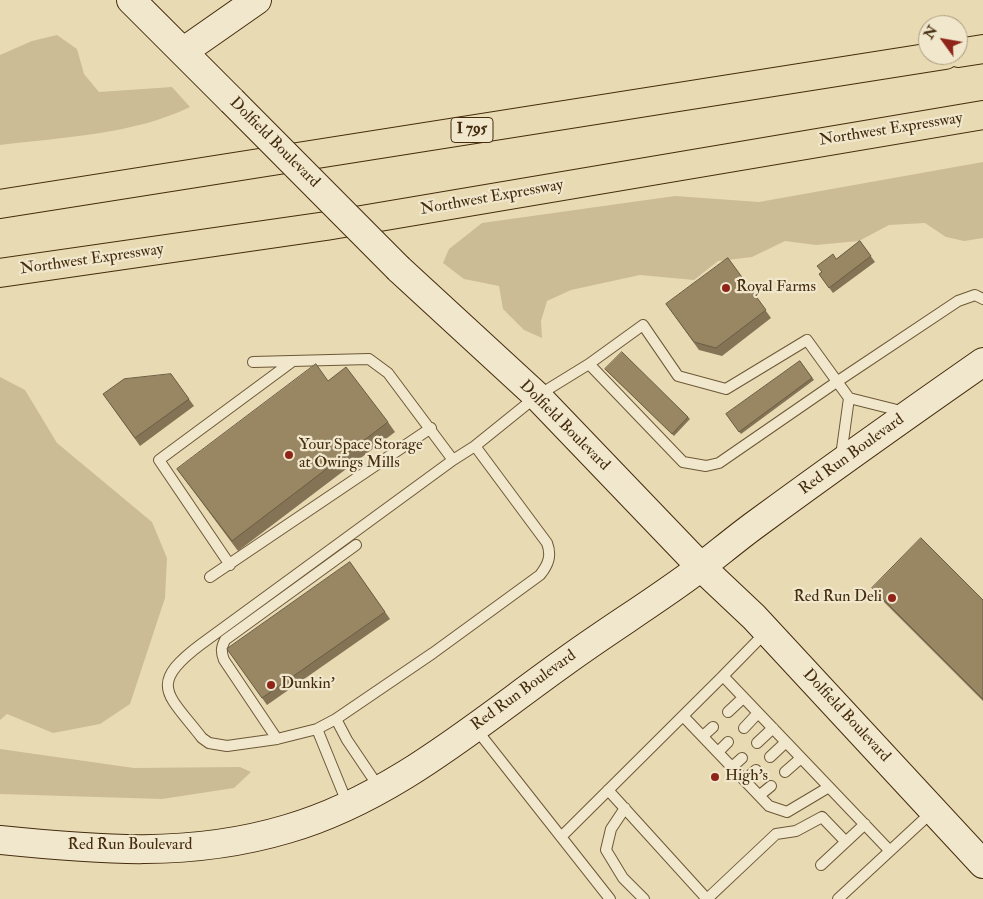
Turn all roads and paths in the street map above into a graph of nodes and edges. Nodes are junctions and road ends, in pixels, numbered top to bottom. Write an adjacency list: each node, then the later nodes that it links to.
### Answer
1 (131, 0): 4 (main road, Dolfield Boulevard)
2 (257, 0): 4 (main road)
3 (983, 49): 5 (highway)
4 (184, 51): 16 (main road, Dolfield Boulevard, bridge)
5 (968, 51)
6 (918, 59): 8 (highway, I 795)
7 (983, 115): 9 (highway, Northwest Expressway)
8 (0, 204)
9 (0, 273)
10 (983, 299): 15 (lane)
11 (293, 361): 12 (lane); 19 (lane); 24 (lane)
12 (253, 362)
13 (983, 362): 18 (main road, Red Run Boulevard)
14 (589, 364): 15 (lane); 15 (lane); 16 (lane)
15 (838, 381): 17 (lane)
16 (537, 396): 20 (lane); 25 (main road, Dolfield Boulevard)
17 (849, 398): 18 (lane); 22 (lane)
18 (910, 414): 22 (main road, Red Run Boulevard)
19 (432, 428): 21 (lane); 24 (lane)
20 (475, 446): 21 (lane); 33 (lane)
21 (453, 460): 40 (lane)
22 (839, 464): 25 (main road, Red Run Boulevard)
23 (356, 545): 40 (lane)
24 (230, 565): 26 (lane)
25 (701, 567): 27 (main road, Dolfield Boulevard); 34 (main road, Red Run Boulevard)
26 (210, 577)
27 (767, 631): 28 (lane); 59 (main road, Dolfield Boulevard)
28 (722, 676): 29 (lane); 32 (lane)
29 (743, 698): 30 (lane); 31 (lane)
30 (728, 712)
31 (758, 713): 36 (lane); 37 (lane)
32 (683, 716): 39 (lane); 55 (lane)
33 (336, 719): 38 (lane); 54 (lane)
34 (474, 726): 54 (main road, Red Run Boulevard); 61 (lane)
35 (713, 727): 39 (lane)
36 (744, 728)
37 (773, 728): 42 (lane); 43 (lane)
38 (317, 730): 40 (lane); 57 (lane)
39 (703, 736): 44 (lane)
40 (277, 739)
41 (728, 742): 44 (lane)
42 (786, 742): 45 (lane); 47 (lane)
43 (757, 743)
44 (718, 752): 48 (lane)
45 (770, 757)
46 (742, 758): 48 (lane)
47 (801, 758): 50 (lane); 53 (lane)
48 (732, 767): 51 (lane)
49 (756, 770): 51 (lane)
50 (785, 772)
51 (745, 780): 56 (lane)
52 (770, 786): 56 (lane)
53 (829, 787): 56 (lane); 60 (lane)
54 (381, 790): 57 (main road, Red Run Boulevard)
55 (608, 790): 58 (lane); 61 (lane)
56 (760, 795)
57 (349, 806): 62 (main road, Red Run Boulevard)
58 (625, 808): 63 (lane); 68 (lane)
59 (934, 810): 64 (lane); 65 (main road, Dolfield Boulevard)
60 (864, 824): 63 (lane); 64 (lane)
61 (561, 837): 67 (lane)
62 (0, 840)
63 (846, 842): 66 (lane)
64 (890, 851): 69 (lane)
65 (983, 864)
66 (821, 865)
67 (610, 899)
68 (644, 899)
69 (838, 899)

